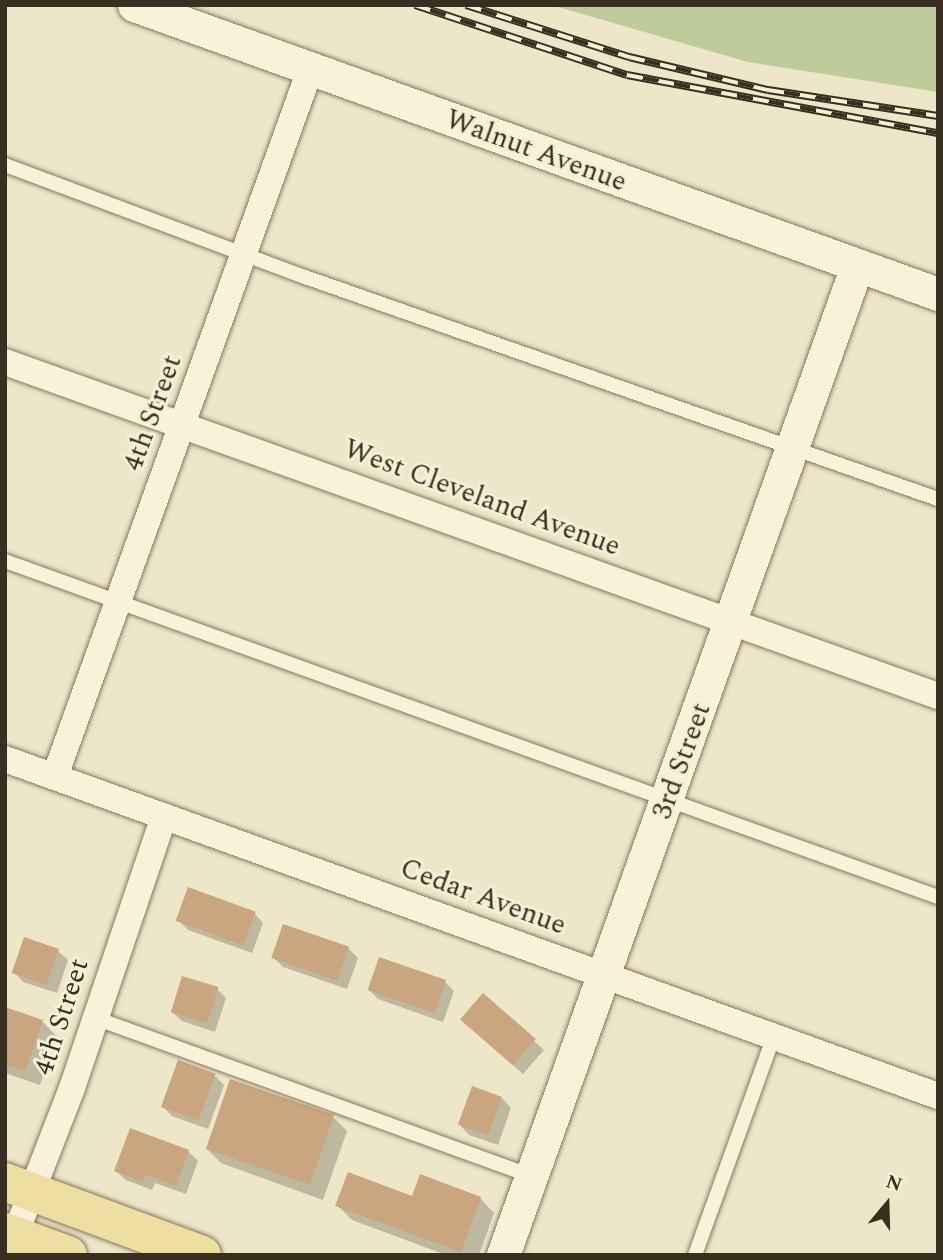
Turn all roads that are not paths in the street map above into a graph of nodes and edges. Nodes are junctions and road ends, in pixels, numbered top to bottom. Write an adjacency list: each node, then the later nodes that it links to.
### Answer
1 (134, 5): 2 (street, Walnut Avenue)
2 (310, 70): 4 (street, 4th Street); 5 (street, Walnut Avenue)
3 (5, 165): 4 (lane)
4 (244, 252): 8 (street, 4th Street); 9 (lane)
5 (857, 266): 6 (street, Walnut Avenue); 9 (street, 3rd Street)
6 (938, 295)
7 (5, 362): 8 (street, West Cleveland Avenue)
8 (183, 424): 12 (street, 4th Street); 13 (street, West Cleveland Avenue)
9 (795, 449): 10 (lane); 13 (street, 3rd Street)
10 (938, 499)
11 (5, 561): 12 (lane)
12 (119, 600): 16 (street, 4th Street); 17 (lane)
13 (733, 622): 14 (street, West Cleveland Avenue); 17 (street, 3rd Street)
14 (938, 696)
15 (5, 759): 16 (street, Cedar Avenue)
16 (55, 776): 18 (street, Cedar Avenue)
17 (668, 799): 19 (lane); 20 (street, 3rd Street)
18 (164, 816): 20 (street, Cedar Avenue); 21 (street, 4th Street)
19 (938, 897)
20 (604, 975): 22 (street, Cedar Avenue); 24 (street, 3rd Street)
21 (94, 1018): 24 (lane); 25 (street, 4th Street)
22 (774, 1035): 23 (street, Cedar Avenue); 30 (lane)
23 (938, 1096)
24 (531, 1176): 29 (street, 3rd Street)
25 (18, 1187): 26 (street, 4th Street); 28 (main road)
26 (10, 1233): 27 (main road)
27 (68, 1255)
28 (202, 1255)
29 (502, 1255)
30 (695, 1255)

